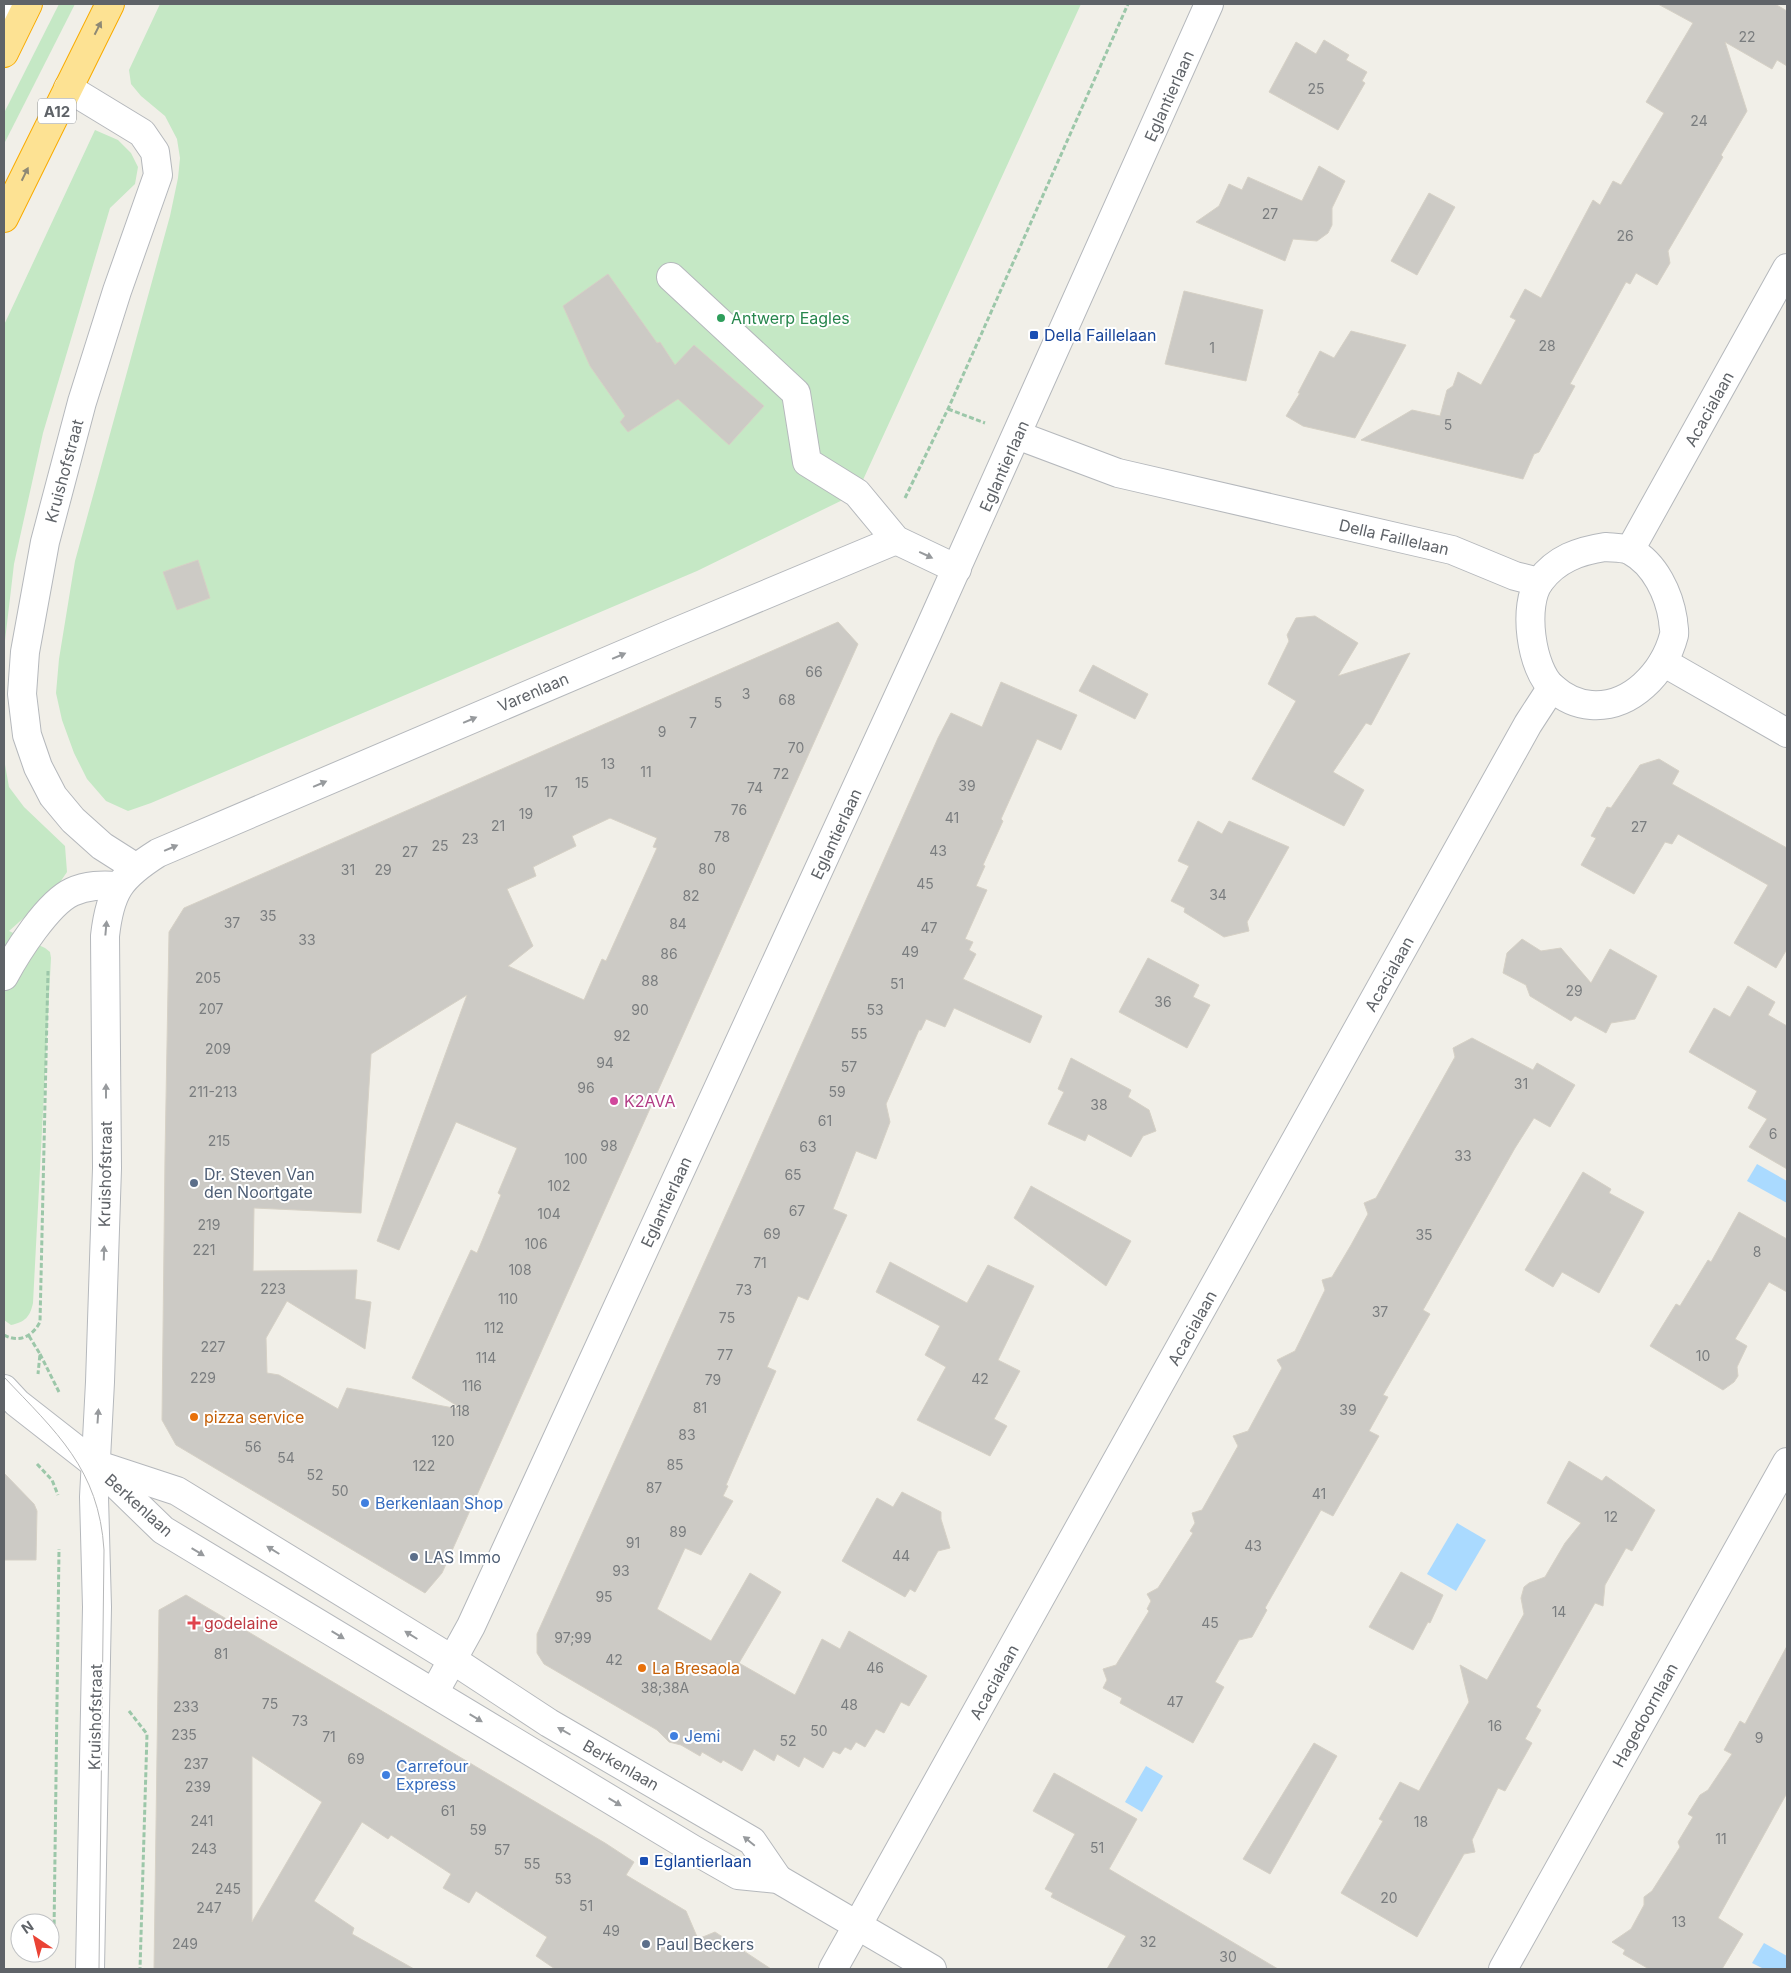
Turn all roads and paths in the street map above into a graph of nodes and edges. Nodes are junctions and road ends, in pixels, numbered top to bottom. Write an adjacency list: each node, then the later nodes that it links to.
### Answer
1 (110, 4): 6 (highway, A12, one-way to 1)
2 (1128, 4): 10 (path)
3 (1209, 4): 11 (street, Eglantierlaan)
4 (18, 8): 5 (highway)
5 (4, 53)
6 (68, 88): 7 (highway, A12, one-way to 6); 19 (street, Kruishofstraat)
7 (4, 218)
8 (1787, 268): 13 (street, Acacialaan)
9 (671, 277): 12 (street)
10 (948, 409)
11 (1018, 435): 14 (street, Eglantierlaan); 15 (street, Della Faillelaan)
12 (896, 540): 14 (street, one-way to 14); 19 (street, Varenlaan, one-way to 12)
13 (1630, 550): 15 (street); 16 (street)
14 (957, 569): 29 (street, Eglantierlaan)
15 (1538, 582): 17 (street)
16 (1663, 662): 17 (street); 18 (street)
17 (1552, 687): 34 (street, Acacialaan)
18 (1787, 733)
19 (127, 877): 21 (street); 26 (street, Kruishofstraat, one-way to 19)
20 (50, 964): 22 (path)
21 (4, 976)
22 (4, 1335)
23 (4, 1389): 26 (street)
24 (1787, 1462): 39 (street, Hagedoornlaan)
25 (35, 1463): 27 (path)
26 (95, 1464): 29 (street, Berkenlaan, one-way to 26); 30 (street, Berkenlaan, one-way to 30); 35 (street, Kruishofstraat)
27 (60, 1498)
28 (59, 1547): 33 (path)
29 (453, 1660): 30 (street); 32 (street, Berkenlaan, one-way to 29)
30 (434, 1693): 32 (street, Berkenlaan, one-way to 32)
31 (124, 1704): 36 (path)
32 (778, 1879): 34 (street, Berkenlaan)
33 (54, 1913)
34 (858, 1925): 37 (street, Acacialaan); 38 (street, Berkenlaan)
35 (90, 1969)
36 (140, 1969)
37 (833, 1969)
38 (932, 1969)
39 (1503, 1969)

